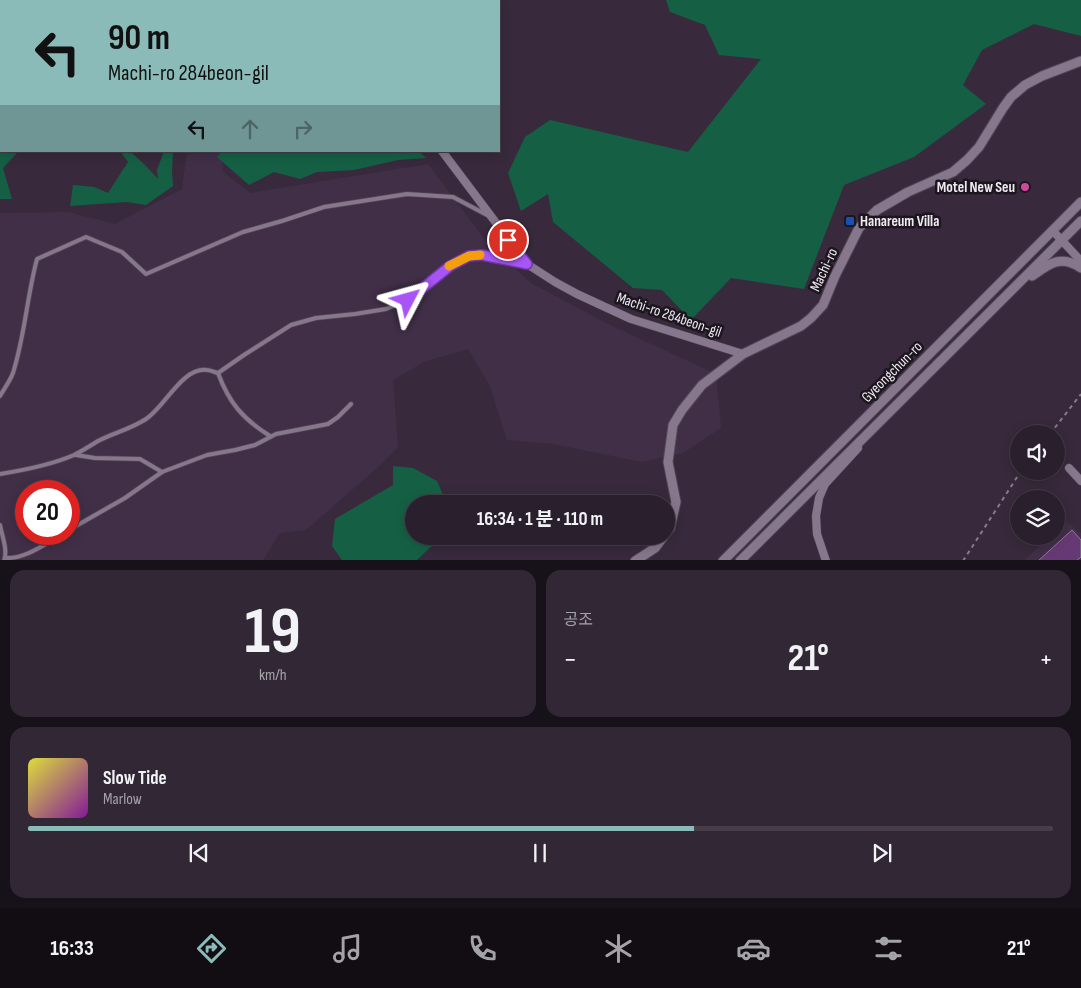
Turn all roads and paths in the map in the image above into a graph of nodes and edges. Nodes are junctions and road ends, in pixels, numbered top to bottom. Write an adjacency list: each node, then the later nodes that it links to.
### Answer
1 (1081, 61): 12 (street, Machi-ro)
2 (443, 152): 4 (street, Machi-ro 284beon-gil)
3 (1081, 202): 6 (street, Gyeongchun-ro)
4 (493, 218): 9 (street, Machi-ro 284beon-gil); 15 (lane)
5 (1081, 220): 7 (street, Gyeongchun-ro)
6 (1053, 231): 7 (street); 33 (street, Gyeongchun-ro)
7 (1062, 240): 8 (street); 11 (street, Gyeongchun-ro)
8 (1081, 261)
9 (527, 264): 12 (street, Machi-ro 284beon-gil); 13 (lane)
10 (1081, 268): 11 (street)
11 (1008, 294): 17 (street, Gyeongchun-ro)
12 (743, 354): 26 (street, Machi-ro)
13 (218, 373): 19 (lane); 20 (lane)
14 (1081, 394): 18 (path)
15 (0, 396)
16 (351, 404): 19 (lane)
17 (894, 406): 34 (street, Gyeongchun-ro); 35 (street)
18 (1057, 425)
19 (270, 436): 22 (lane)
20 (74, 455): 22 (lane); 23 (lane)
21 (1069, 468): 25 (street)
22 (162, 472): 27 (lane)
23 (0, 474)
24 (1015, 480): 36 (path)
25 (1081, 481)
26 (675, 495)
27 (80, 524)
28 (0, 525): 31 (lane)
29 (43, 545): 31 (lane)
30 (657, 545): 32 (street)
31 (5, 559)
32 (635, 560)
33 (723, 560)
34 (740, 560)
35 (826, 560)
36 (963, 560)

